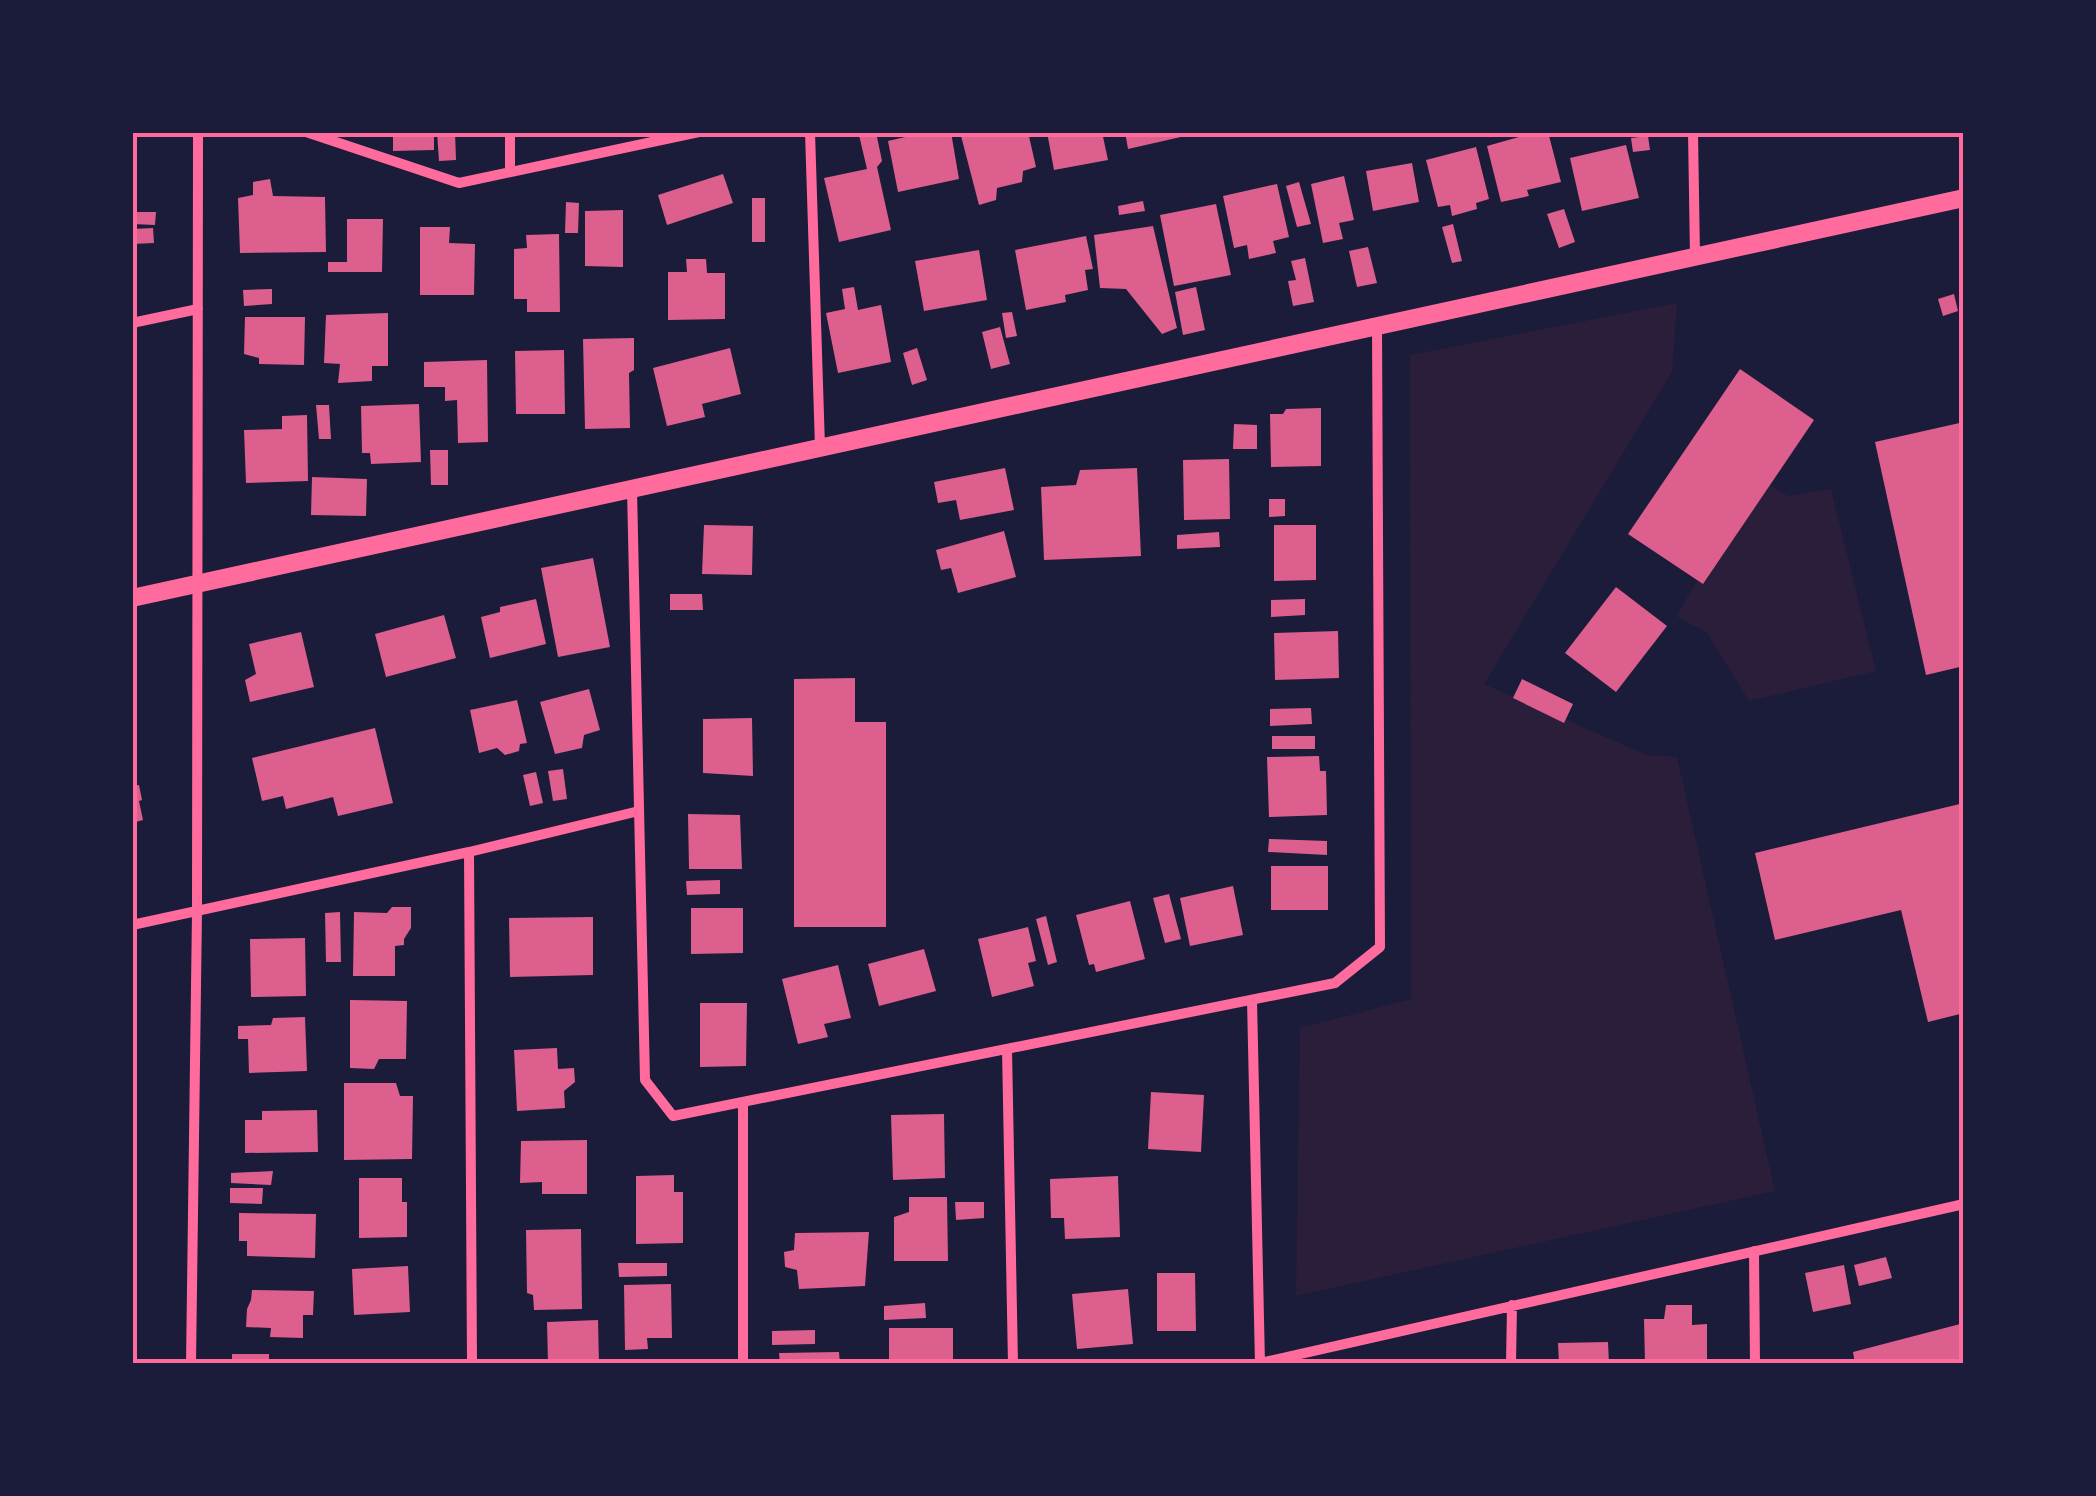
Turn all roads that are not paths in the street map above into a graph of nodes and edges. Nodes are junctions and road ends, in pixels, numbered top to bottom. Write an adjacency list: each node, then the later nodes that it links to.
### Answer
1 (198, 132): 10 (street)
2 (306, 132): 7 (street)
3 (510, 132): 7 (street)
4 (700, 132): 7 (street)
5 (810, 132): 13 (street)
6 (1693, 132): 9 (street)
7 (510, 172)
8 (1964, 198): 9 (street)
9 (1694, 256): 12 (street)
10 (198, 309): 11 (street); 15 (street)
11 (132, 323)
12 (1377, 326): 13 (street); 21 (street)
13 (820, 448): 14 (street)
14 (632, 489): 15 (street); 17 (street)
15 (199, 583): 16 (street); 19 (street)
16 (132, 598)
17 (639, 811): 18 (street); 23 (street)
18 (468, 852): 19 (street); 29 (street)
19 (197, 911): 20 (street); 28 (street)
20 (132, 926)
21 (1252, 1000): 22 (street); 27 (street)
22 (1007, 1049): 23 (street); 31 (street)
23 (743, 1102): 30 (street)
24 (1964, 1204): 25 (street)
25 (1754, 1251): 26 (street); 33 (street)
26 (1512, 1306): 27 (street); 32 (street)
27 (1259, 1363)
28 (190, 1364)
29 (472, 1364)
30 (743, 1364)
31 (1013, 1364)
32 (1512, 1364)
33 (1755, 1364)

